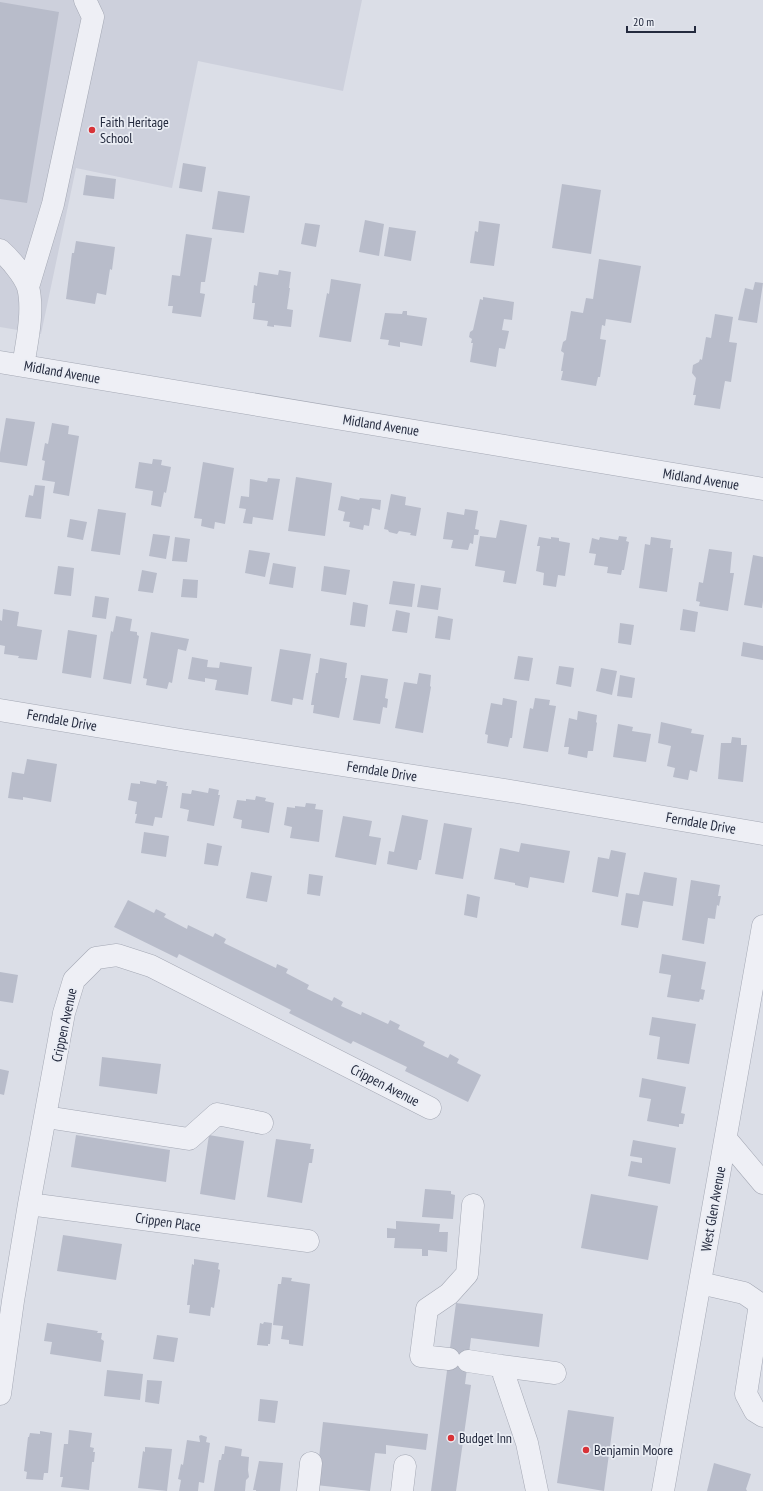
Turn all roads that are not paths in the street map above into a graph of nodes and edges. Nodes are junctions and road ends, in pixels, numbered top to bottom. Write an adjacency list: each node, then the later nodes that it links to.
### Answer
1 (85, 0): 3 (street)
2 (0, 250): 3 (street)
3 (28, 287): 5 (street)
4 (0, 362): 5 (street, Midland Avenue)
5 (24, 366): 6 (street, Midland Avenue)
6 (763, 489)
7 (0, 710): 8 (street, Ferndale Drive)
8 (763, 834)
9 (763, 926): 10 (street, West Glen Avenue)
10 (755, 1026): 14 (street, West Glen Avenue)
11 (430, 1108): 12 (street, Crippen Avenue)
12 (46, 1117): 13 (street); 16 (street, Crippen Avenue)
13 (262, 1123)
14 (726, 1139): 15 (street); 19 (street, West Glen Avenue)
15 (763, 1184)
16 (29, 1204): 18 (street, Crippen Place); 23 (street, Crippen Avenue)
17 (474, 1205): 21 (street)
18 (308, 1241)
19 (700, 1283): 20 (street); 30 (street, West Glen Avenue)
20 (761, 1294): 24 (street)
21 (501, 1366): 22 (street); 29 (street)
22 (555, 1373)
23 (0, 1394)
24 (763, 1416)
25 (311, 1463): 27 (street)
26 (405, 1466): 28 (street)
27 (308, 1491)
28 (402, 1491)
29 (537, 1491)
30 (663, 1491)

